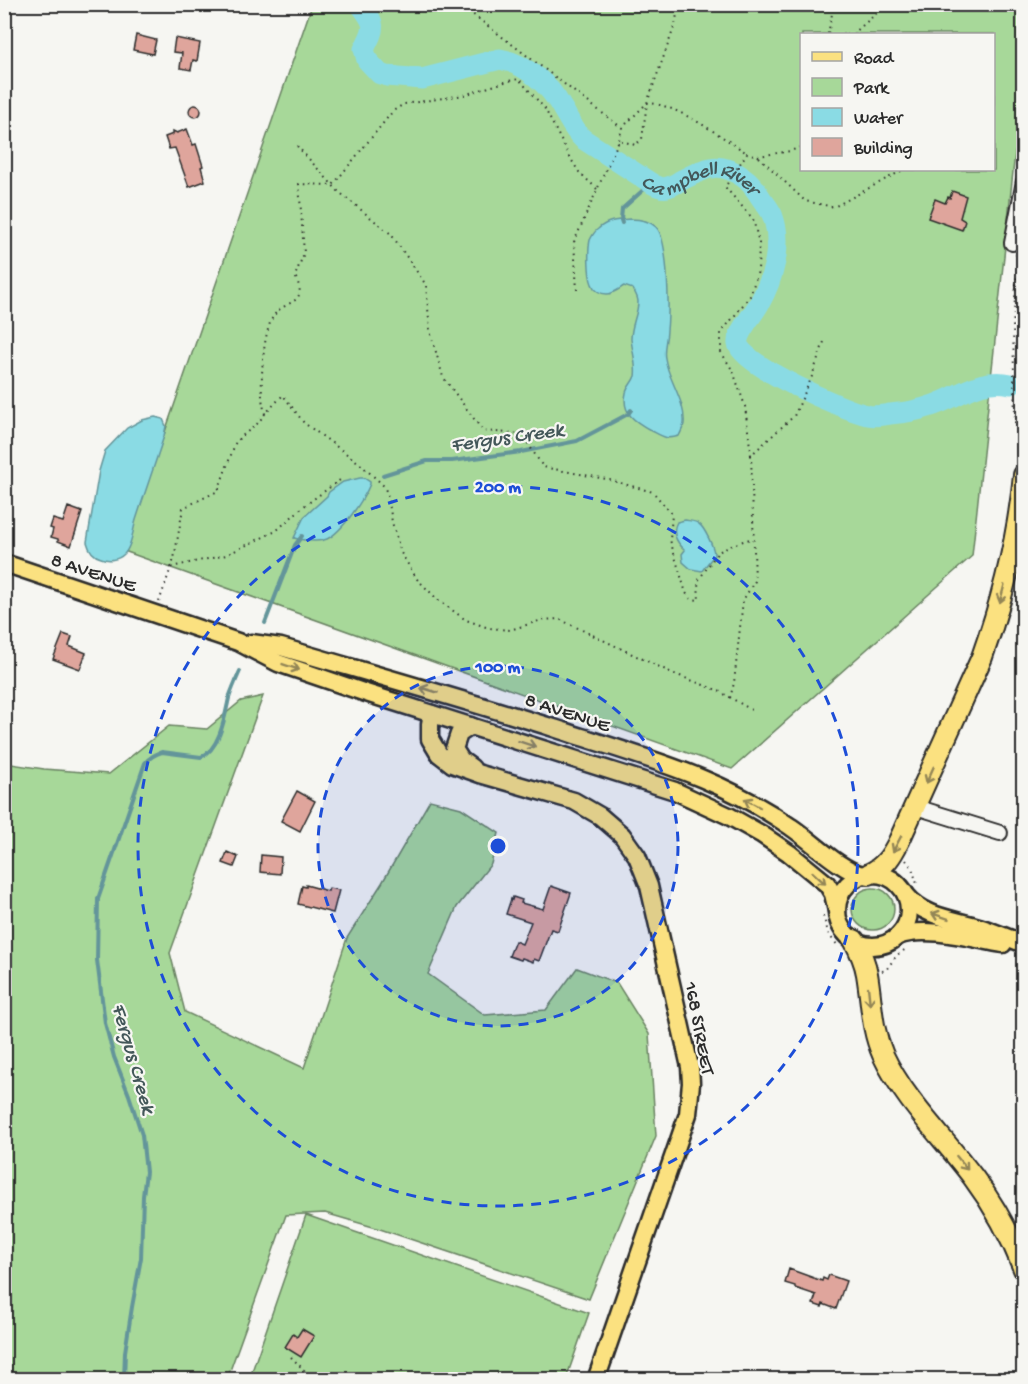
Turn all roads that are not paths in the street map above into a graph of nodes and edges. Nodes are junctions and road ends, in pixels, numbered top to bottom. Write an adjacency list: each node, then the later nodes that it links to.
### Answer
1 (1023, 181): 2 (street)
2 (1012, 243)
3 (1023, 475): 10 (highway, one-way to 10)
4 (4, 563): 5 (main road, 8 AVENUE)
5 (238, 642): 6 (main road, 8 AVENUE, one-way to 6); 8 (main road, 8 AVENUE, one-way to 5)
6 (432, 714): 7 (main road, 8 AVENUE); 8 (main road); 9 (main road, 168 STREET)
7 (471, 726): 9 (main road, 168 STREET); 14 (main road, 8 AVENUE, one-way to 14)
8 (662, 764): 12 (main road, 8 AVENUE, one-way to 8)
9 (480, 774): 19 (main road, 168 STREET)
10 (916, 807): 11 (street); 12 (highway, one-way to 12)
11 (1000, 833)
12 (866, 874): 13 (main road); 14 (main road)
13 (913, 892): 15 (main road); 17 (main road, one-way to 13)
14 (830, 911): 16 (main road)
15 (898, 936): 16 (main road); 17 (main road)
16 (848, 946): 18 (highway, one-way to 18)
17 (1023, 946)
18 (1023, 1269)
19 (596, 1380)

